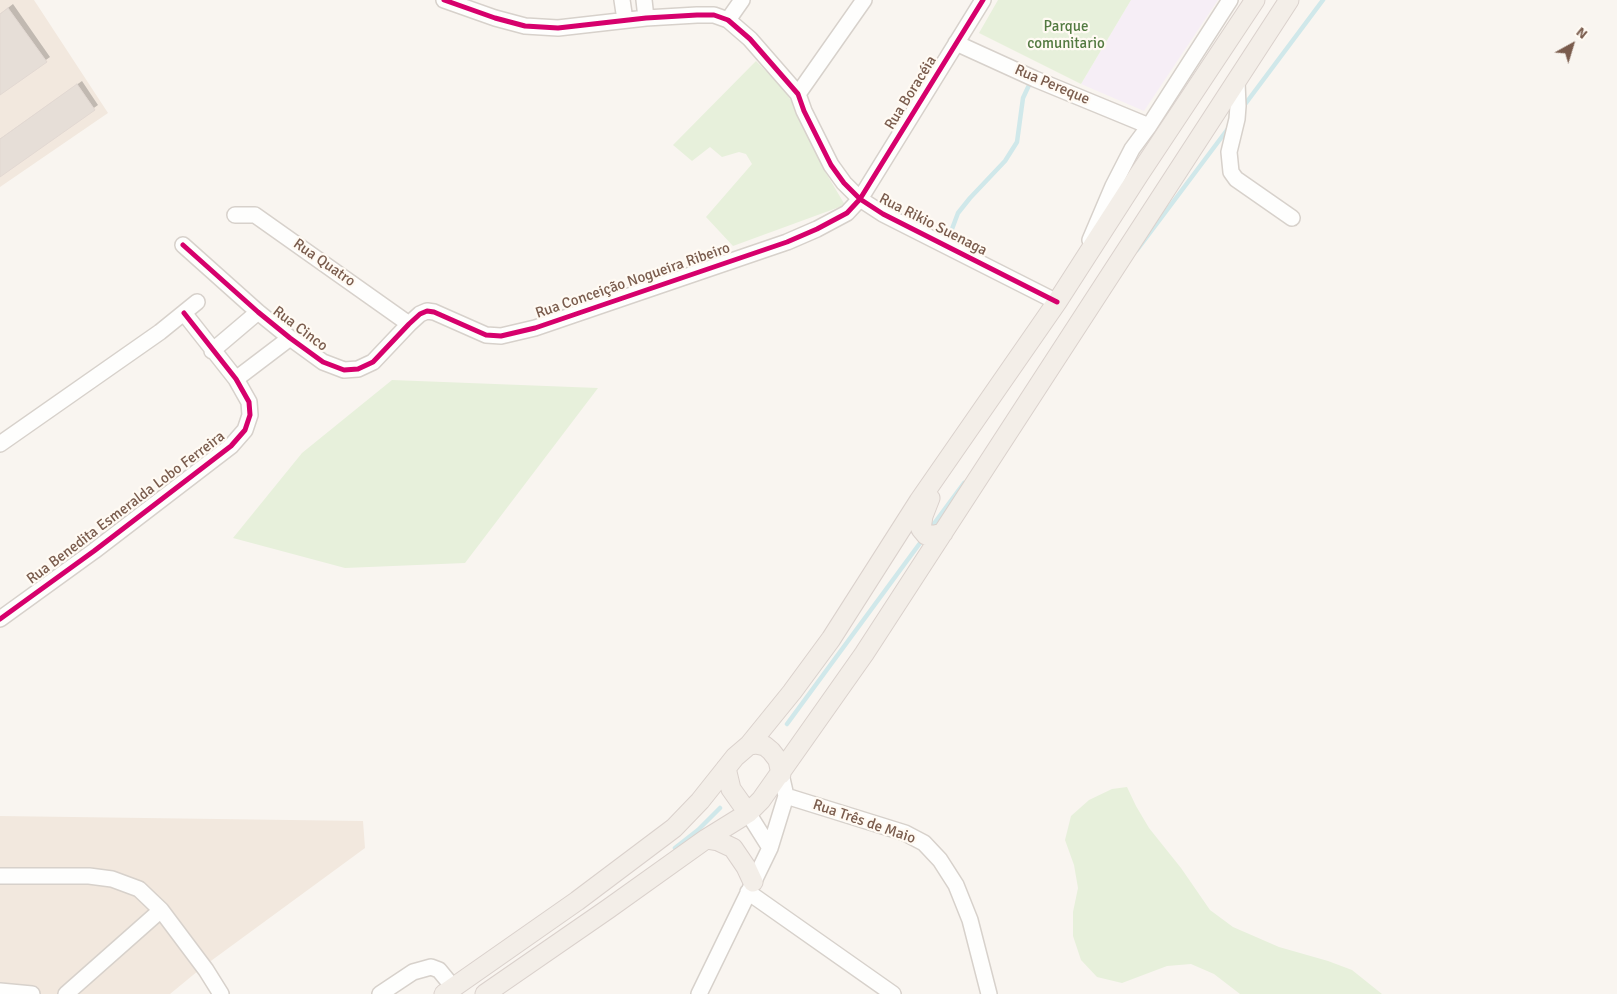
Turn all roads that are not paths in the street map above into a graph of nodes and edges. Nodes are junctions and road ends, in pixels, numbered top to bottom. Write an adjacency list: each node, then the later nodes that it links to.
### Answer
1 (444, 0): 11 (street, Rua Rikio Suenaga)
2 (622, 0): 11 (street)
3 (644, 0): 10 (street)
4 (742, 0): 12 (street)
5 (864, 0): 15 (street)
6 (983, 0): 13 (street, Rua Boracéia)
7 (1230, 0): 16 (street)
8 (1255, 0): 21 (main road)
9 (1289, 0): 14 (main road)
10 (646, 18): 11 (street, Rua Rikio Suenaga); 12 (street, Rua Rikio Suenaga)
11 (625, 20)
12 (728, 20): 15 (street, Rua Rikio Suenaga)
13 (956, 43): 16 (street, Rua Pereque); 17 (street, Rua Boracéia)
14 (1237, 82): 19 (street); 32 (main road)
15 (798, 94): 17 (street, Rua Rikio Suenaga)
16 (1149, 126): 21 (street)
17 (860, 199): 23 (street, Rua Rikio Suenaga); 26 (street, Rua Conceição Nogueira Ribeiro)
18 (235, 215): 26 (street, Rua Quatro)
19 (1292, 218)
20 (183, 245): 24 (street, Rua Cinco)
21 (1077, 271): 23 (main road)
22 (197, 302): 25 (street)
23 (1057, 302): 31 (main road)
24 (258, 312): 27 (street, Rua Cinco); 28 (street)
25 (184, 313): 28 (street, Rua Benedita Esmeralda Lobo Ferreira); 30 (street)
26 (409, 324): 27 (street, Rua Cinco)
27 (290, 338): 29 (street)
28 (212, 351): 29 (street, Rua Benedita Esmeralda Lobo Ferreira)
29 (236, 379): 33 (street, Rua Benedita Esmeralda Lobo Ferreira)
30 (0, 444)
31 (944, 465): 32 (main road); 34 (main road)
32 (943, 533): 36 (main road)
33 (0, 619)
34 (749, 745): 35 (main road); 36 (main road)
35 (726, 768): 38 (main road); 45 (main road)
36 (781, 774): 37 (street); 38 (main road)
37 (786, 796): 40 (street); 53 (street, Rua Três de Maio)
38 (748, 813): 39 (main road); 40 (street)
39 (706, 838): 42 (main road); 50 (main road)
40 (770, 848): 42 (street)
41 (0, 876): 43 (street)
42 (750, 887): 51 (street); 52 (street)
43 (161, 910): 47 (street); 48 (street)
44 (0, 991): 46 (street)
45 (449, 991): 49 (street)
46 (32, 994)
47 (66, 994)
48 (221, 994)
49 (380, 994)
50 (485, 994)
51 (699, 994)
52 (893, 994)
53 (989, 994)

